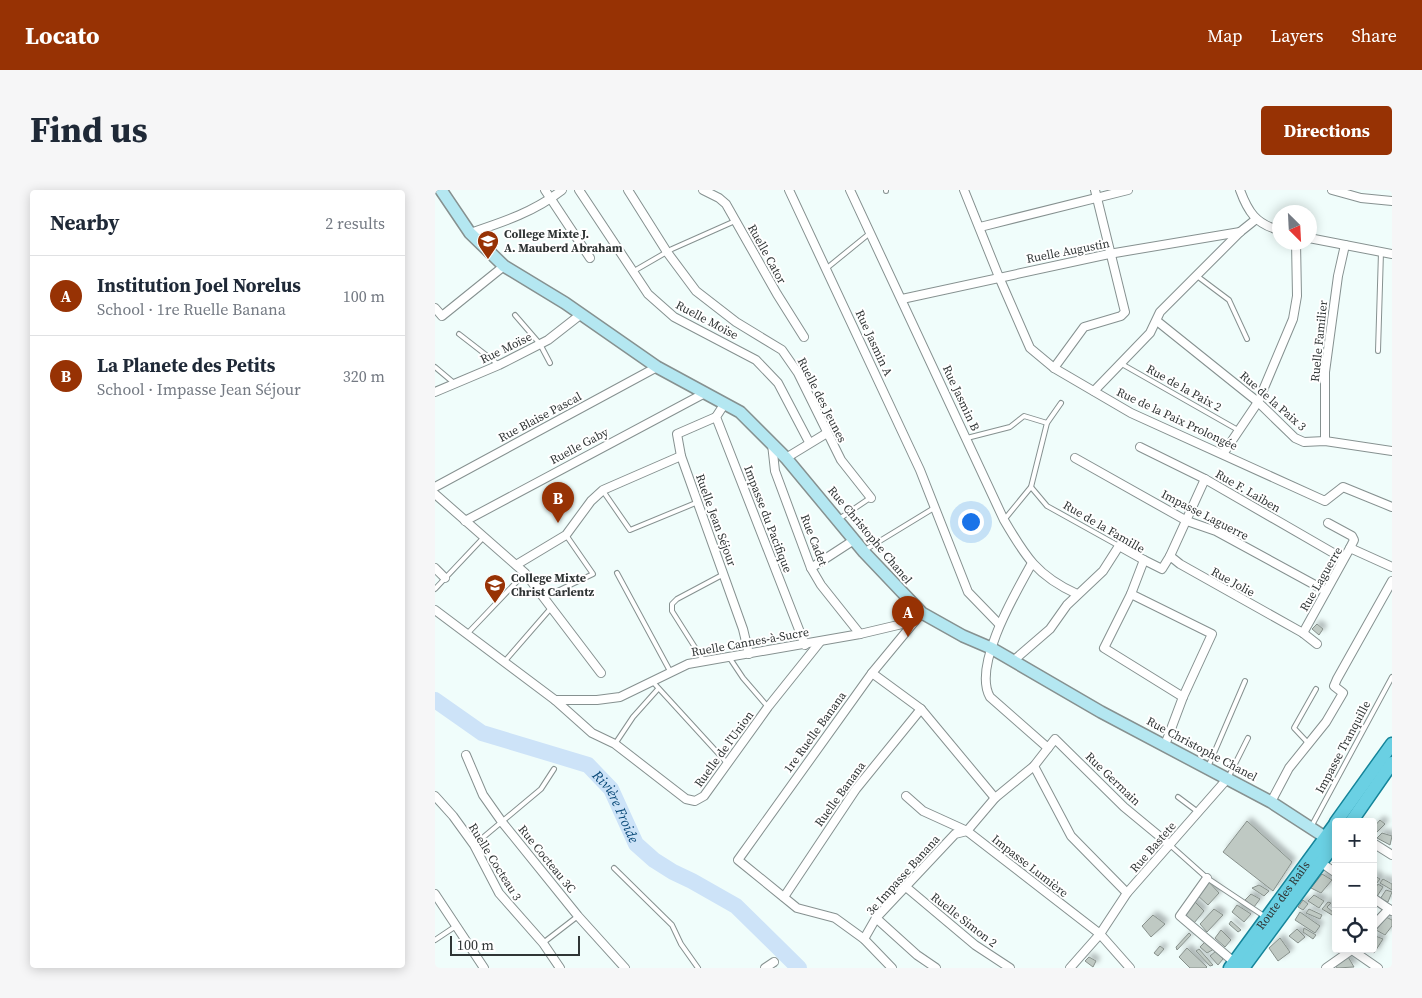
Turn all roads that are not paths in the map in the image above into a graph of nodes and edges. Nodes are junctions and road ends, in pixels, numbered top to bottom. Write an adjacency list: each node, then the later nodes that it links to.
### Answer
1 (441, 190): 22 (street, Rue Christophe Chanel)
2 (545, 190): 14 (street)
3 (562, 190): 14 (street)
4 (579, 190): 33 (street, Ruelle Moïse)
5 (627, 190): 26 (street, Ruelle des Jeunes)
6 (703, 190): 17 (street, Ruelle Cator)
7 (789, 190): 32 (street, Rue Jasmin A)
8 (850, 190): 20 (street, Rue Jasmin B)
9 (964, 190): 18 (street, Rue de la Paix Prolongée)
10 (1128, 190): 13 (street)
11 (1240, 190): 16 (street)
12 (1335, 191): 15 (street)
13 (1096, 194): 18 (street); 28 (street)
14 (550, 199): 22 (street); 30 (street)
15 (1392, 200)
16 (1255, 220): 19 (street); 21 (street)
17 (736, 221): 26 (lane); 42 (street, Ruelle Cator)
18 (980, 227): 35 (street, Rue de la Paix Prolongée)
19 (1272, 227)
20 (871, 232): 32 (lane); 36 (street, Rue Jasmin B)
21 (1240, 232): 28 (street, Ruelle Augustin); 34 (street)
22 (470, 233): 31 (street, Rue Christophe Chanel)
23 (1317, 239): 24 (street)
24 (1345, 244): 27 (street); 64 (street, Ruelle Familier)
25 (1296, 250): 57 (street)
26 (667, 252): 33 (lane); 62 (street, Ruelle des Jeunes)
27 (1381, 252): 29 (street); 45 (lane)
28 (1109, 254): 35 (street, Ruelle Augustin); 51 (street)
29 (1392, 254)
30 (590, 258)
31 (504, 266): 37 (street); 39 (street, Rue Christophe Chanel)
32 (827, 268): 80 (street, Rue Jasmin A)
33 (634, 271): 66 (street, Ruelle Moïse)
34 (1196, 275): 40 (street); 43 (lane)
35 (999, 277): 36 (street, Ruelle Augustin); 51 (street, Rue de la Paix Prolongée)
36 (903, 299): 63 (street, Rue Jasmin B)
37 (435, 308)
38 (515, 315): 44 (lane)
39 (580, 315): 44 (street, Rue Moïse); 50 (street, Rue Christophe Chanel)
40 (1157, 322): 47 (street); 57 (street, Rue de la Paix 3)
41 (459, 334): 48 (lane)
42 (804, 337)
43 (1247, 339)
44 (540, 344): 46 (lane); 48 (street, Rue Moïse)
45 (1378, 351)
46 (550, 363)
47 (1119, 364): 53 (street); 61 (lane, Rue de la Paix 2)
48 (499, 365): 52 (street, Rue Moïse)
49 (435, 367): 52 (lane)
50 (657, 367): 55 (street, Rue Christophe Chanel); 74 (street, Rue Blaise Pascal)
51 (1054, 368): 53 (street, Rue de la Paix Prolongée)
52 (455, 384): 54 (street, Rue Moïse)
53 (1094, 391): 69 (street, Rue de la Paix Prolongée)
54 (435, 392)
55 (705, 393): 58 (street, Rue Christophe Chanel); 83 (street, Ruelle Gaby)
56 (1061, 402): 60 (lane)
57 (1258, 402): 61 (street); 64 (street, Rue de la Paix 3)
58 (725, 403): 59 (street); 65 (street, Rue Christophe Chanel)
59 (716, 417): 70 (street, Ruelle Jean Séjour); 120 (street, Impasse du Pacifique)
60 (1047, 423): 63 (lane); 75 (lane)
61 (1238, 430): 69 (street)
62 (827, 433): 66 (street); 78 (street, Ruelle des Jeunes)
63 (967, 438): 82 (street, Rue Jasmin B)
64 (1325, 441): 68 (street, Rue de la Paix 3)
65 (772, 442): 71 (street, Rue Christophe Chanel); 100 (street, Rue Cadet)
66 (809, 442): 71 (street)
67 (1140, 447): 73 (street, Rue F. Laiben)
68 (1392, 451)
69 (1223, 454): 81 (street, Rue de la Paix Prolongée)
70 (681, 456): 76 (street); 79 (street, Ruelle Jean Séjour)
71 (786, 458): 84 (street, Rue Christophe Chanel)
72 (1075, 458): 85 (street, Impasse Laguerre)
73 (1205, 479): 85 (street); 94 (street, Rue F. Laiben)
74 (435, 487)
75 (1031, 488): 82 (lane); 90 (lane, Rue de la Famille)
76 (603, 490): 79 (lane); 87 (street)
77 (435, 494): 83 (street)
78 (871, 498): 84 (lane)
79 (697, 502): 103 (street, Ruelle Jean Séjour)
80 (936, 507): 92 (lane); 114 (street, Rue Jasmin A)
81 (1392, 507)
82 (1004, 520): 96 (street, Rue Jasmin B)
83 (465, 521): 88 (street)
84 (837, 521): 89 (street, Rue Christophe Chanel)
85 (1187, 521): 93 (street); 107 (street, Impasse Laguerre)
86 (1328, 523): 91 (street)
87 (566, 535): 97 (street); 110 (lane)
88 (484, 536): 97 (street); 104 (lane)
89 (854, 540): 92 (street, Rue Christophe Chanel); 100 (street)
90 (1119, 546): 95 (street, Rue de la Famille); 108 (street)
91 (1350, 548): 94 (street, Rue Laguerre); 98 (street, Rue Laguerre)
92 (864, 552): 113 (street, Rue Christophe Chanel)
93 (1169, 556): 95 (street); 115 (street, Rue Jolie)
94 (1343, 558): 107 (street, Rue Laguerre)
95 (1144, 560): 109 (street, Rue de la Famille)
96 (1032, 563): 108 (street, Rue Jasmin B); 114 (street)
97 (516, 565): 101 (street)
98 (1392, 567)
99 (435, 568): 104 (street)
100 (811, 568): 117 (street, Rue Cadet)
101 (525, 573): 110 (street); 116 (lane)
102 (617, 573): 127 (lane)
103 (724, 574): 122 (street, Ruelle Jean Séjour); 124 (lane)
104 (445, 578): 106 (lane)
105 (1392, 581): 141 (street)
106 (435, 590)
107 (1326, 591): 115 (street, Rue Laguerre)
108 (1077, 594): 125 (street)
109 (1131, 594): 135 (street, Rue de la Famille); 135 (street)
110 (545, 597): 111 (street)
111 (551, 608): 126 (lane); 129 (street)
112 (435, 610): 116 (street)
113 (918, 617): 117 (street, Ruelle Cannes-à-Sucre); 121 (street, Rue Christophe Chanel); 128 (street, 1re Ruelle Banana)
114 (999, 624): 121 (street)
115 (1303, 633): 119 (street, Rue Jolie)
116 (467, 634): 126 (street)
117 (860, 634): 118 (street, Ruelle Cannes-à-Sucre)
118 (820, 642): 120 (street, Ruelle Cannes-à-Sucre); 137 (street, Ruelle de l'Union)
119 (1317, 644)
120 (805, 645): 122 (street, Ruelle Cannes-à-Sucre)
121 (991, 648): 125 (street, Rue Christophe Chanel); 144 (street)
122 (749, 654): 123 (street, Ruelle Cannes-à-Sucre)
123 (729, 657): 124 (street, Ruelle Cannes-à-Sucre); 137 (lane)
124 (703, 660): 127 (street, Ruelle Cannes-à-Sucre)
125 (1013, 660): 143 (street, Rue Christophe Chanel)
126 (505, 661): 136 (street)
127 (670, 671): 131 (street, Ruelle Cannes-à-Sucre)
128 (872, 672): 138 (street); 175 (street, 1re Ruelle Banana)
129 (601, 673)
130 (1392, 677): 161 (lane, Impasse Tranquille)
131 (652, 681): 133 (lane); 136 (street, Ruelle Cannes-à-Sucre)
132 (1245, 681): 149 (lane)
133 (658, 689): 140 (lane); 146 (lane)
134 (1316, 689): 141 (lane)
135 (1183, 697): 143 (street)
136 (555, 700): 140 (street, Ruelle de l'Union)
137 (768, 707): 146 (street, Ruelle de l'Union)
138 (921, 709): 155 (street); 175 (street, Ruelle Banana)
139 (1248, 738): 151 (lane, Rue Bastete)
140 (615, 744): 146 (street, Ruelle de l'Union)
141 (1309, 744): 156 (street)
142 (1392, 744): 158 (main road, Route des Rails)
143 (1165, 745): 149 (street, Rue Christophe Chanel)
144 (1048, 748): 148 (street, 3e Impasse Banana); 164 (street, Rue Germain)
145 (466, 755): 160 (street, Rue Cocteau 3C)
146 (727, 763)
147 (1392, 763): 159 (main road)
148 (1034, 766): 155 (street, 3e Impasse Banana); 173 (street)
149 (1208, 767): 151 (street, Rue Christophe Chanel)
150 (554, 769): 160 (lane)
151 (1228, 778): 156 (street, Rue Christophe Chanel); 157 (street, Rue Bastete)
152 (435, 796): 165 (street, Ruelle Cocteau 3)
153 (906, 796): 162 (street, Impasse Lumière)
154 (1178, 797): 157 (lane)
155 (995, 798): 162 (street, 3e Impasse Banana)
156 (1271, 802): 161 (street, Rue Christophe Chanel)
157 (1198, 812): 164 (street, Rue Bastete)
158 (1339, 818)
159 (1354, 818)
160 (502, 822): 165 (lane); 178 (street, Rue Cocteau 3C)
161 (1311, 827): 163 (street, Rue Christophe Chanel)
162 (967, 831): 172 (street, 3e Impasse Banana); 183 (street, Impasse Lumière)
163 (1332, 841): 168 (main road, Route des Rails); 180 (main road, Route des Rails)
164 (1170, 845): 171 (lane, Rue Germain); 173 (street, Rue Bastete)
165 (475, 846): 186 (street, Ruelle Cocteau 3)
166 (1377, 846): 167 (street)
167 (1392, 855)
168 (1320, 862): 170 (street); 191 (main road, Route des Rails)
169 (614, 868): 194 (lane)
170 (1332, 870)
171 (1207, 878): 180 (lane, Rue Germain); 191 (street)
172 (906, 887): 179 (street, 3e Impasse Banana); 198 (street, Ruelle Simon 2)
173 (1127, 893): 183 (street, Rue Bastete)
174 (435, 894): 182 (street)
175 (784, 896): 184 (street)
176 (1377, 901): 177 (street)
177 (1391, 910): 181 (street)
178 (578, 916): 186 (lane); 193 (street, Rue Cocteau 3C)
179 (876, 918): 184 (street, 3e Impasse Banana); 197 (street)
180 (1266, 918): 191 (main road, Route des Rails)
181 (1377, 922)
182 (456, 926): 185 (lane); 192 (street)
183 (1100, 934): 199 (street, Rue Bastete); 200 (street, Impasse Lumière)
184 (864, 939): 196 (street)
185 (435, 940)
186 (543, 943): 190 (street, Ruelle Cocteau 3)
187 (1348, 953): 201 (street)
188 (1356, 953): 202 (street)
189 (774, 962): 195 (street)
190 (556, 966)
191 (1236, 966)
192 (484, 968)
193 (625, 968)
194 (698, 968)
195 (765, 968)
196 (892, 968)
197 (936, 968)
198 (1010, 968)
199 (1070, 968)
200 (1130, 968)
201 (1327, 968)
202 (1378, 968)

